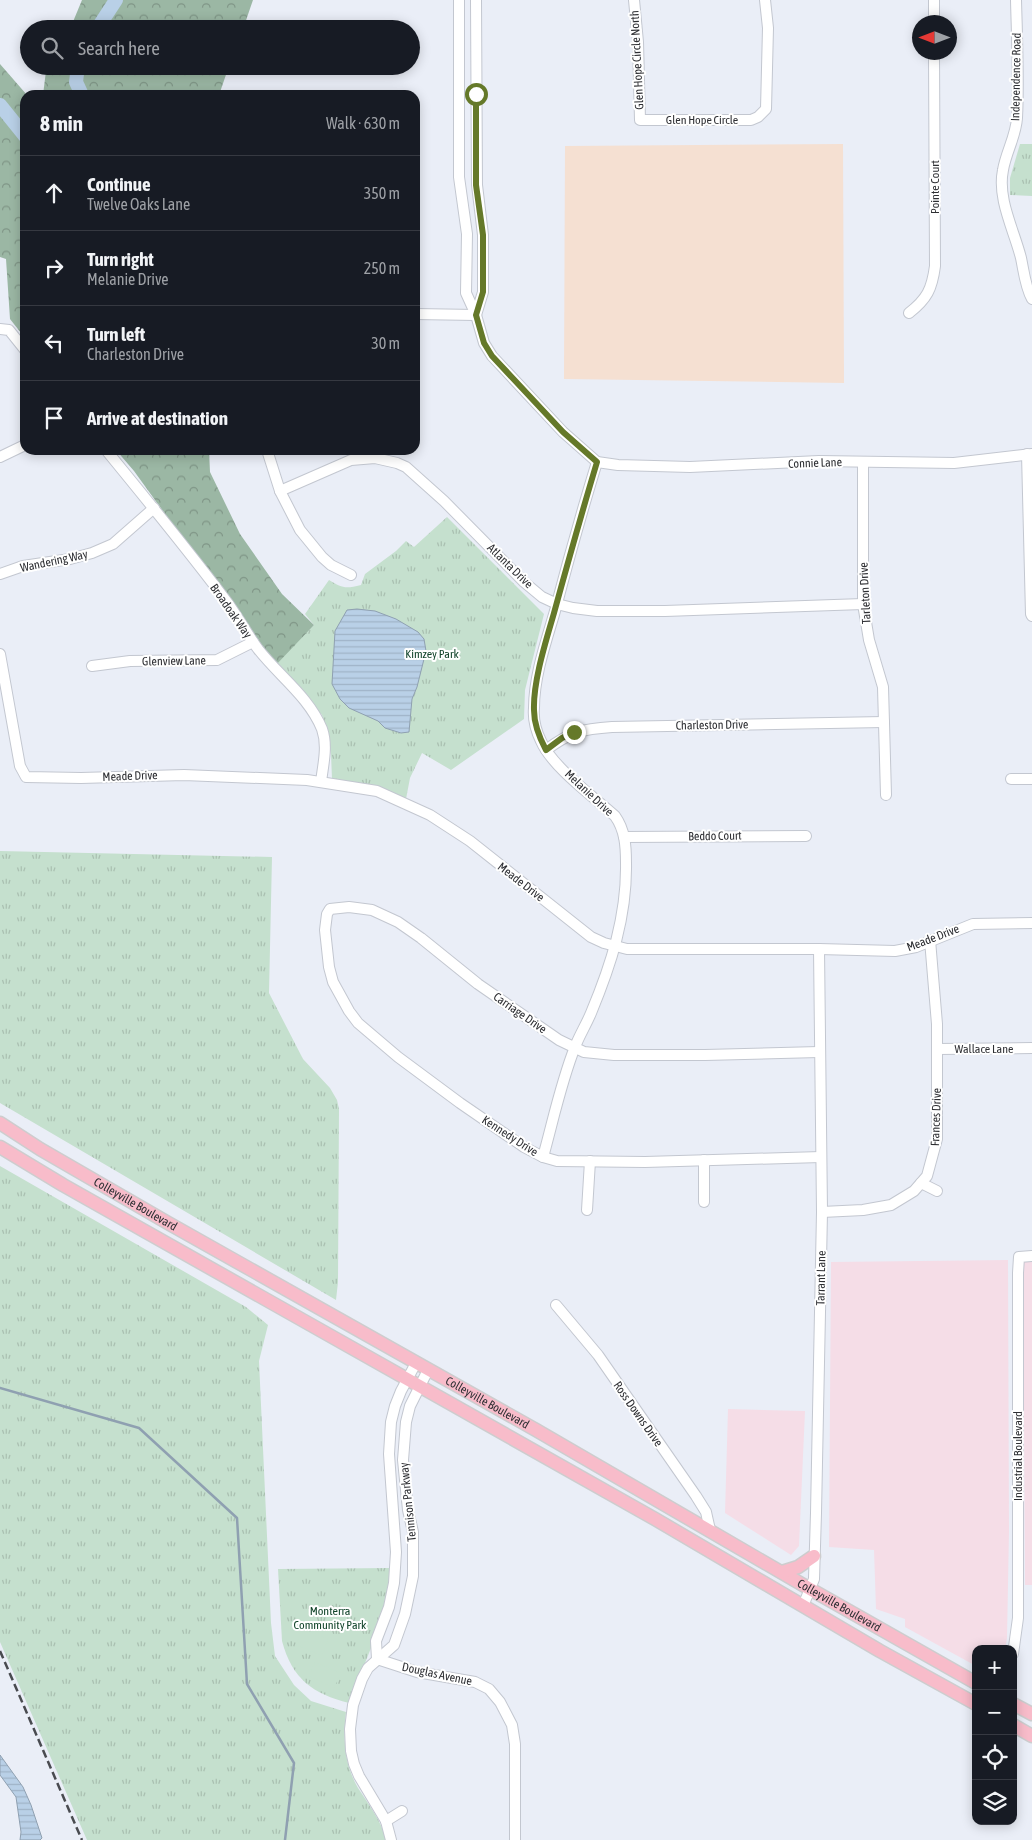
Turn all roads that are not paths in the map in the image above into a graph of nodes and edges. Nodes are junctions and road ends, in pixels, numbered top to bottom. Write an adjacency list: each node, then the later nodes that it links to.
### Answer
1 (459, 0): 8 (street)
2 (476, 0): 9 (street)
3 (634, 0): 13 (street, Glen Hope Circle North)
4 (764, 0): 13 (street, Glen Hope Circle)
5 (934, 0): 7 (street)
6 (1016, 0): 16 (street, Independence Road)
7 (934, 15)
8 (459, 22): 9 (street); 11 (street)
9 (476, 22): 12 (street)
10 (934, 60): 17 (street, Pointe Court)
11 (459, 94): 12 (street); 14 (street)
12 (476, 94): 15 (street)
13 (640, 120)
14 (460, 168): 15 (street); 19 (street)
15 (477, 168): 19 (street)
16 (1032, 298)
17 (909, 313)
18 (420, 314): 19 (street)
19 (476, 315): 27 (street)
20 (3, 329): 21 (street)
21 (20, 345)
22 (20, 447): 26 (street)
23 (1030, 454): 28 (street, Connie Lane); 35 (street)
24 (110, 455): 30 (street, Broadoak Way)
25 (269, 455): 29 (street)
26 (0, 457)
27 (597, 462): 28 (street, Connie Lane); 33 (street, Melanie Drive)
28 (863, 462): 34 (street, Tarleton Drive)
29 (280, 491): 32 (street); 33 (street, Atlanta Drive)
30 (154, 508): 31 (street, Wandering Way); 36 (street, Broadoak Way)
31 (0, 574)
32 (351, 575)
33 (557, 604): 34 (street, Atlanta Drive); 40 (street, Melanie Drive)
34 (863, 604): 39 (street, Tarleton Drive)
35 (1032, 616)
36 (253, 642): 38 (street, Glenview Lane); 43 (street, Broadoak Way)
37 (0, 654): 43 (street, Meade Drive)
38 (92, 666)
39 (884, 722): 40 (street, Charleston Drive); 44 (street, Tarleton Drive)
40 (546, 750): 46 (street, Melanie Drive)
41 (1011, 779): 42 (street)
42 (1032, 779)
43 (321, 782): 49 (street, Meade Drive)
44 (886, 795)
45 (806, 836): 46 (street, Beddo Court)
46 (624, 837): 49 (street, Melanie Drive)
47 (1032, 923): 48 (street, Meade Drive)
48 (930, 940): 50 (street, Meade Drive); 54 (street, Frances Drive)
49 (616, 947): 50 (street, Meade Drive); 52 (street, Melanie Drive)
50 (819, 949): 55 (street, Tarrant Lane)
51 (339, 992): 52 (street, Carriage Drive); 58 (street, Kennedy Drive)
52 (574, 1048): 55 (street, Carriage Drive); 58 (street, Melanie Drive)
53 (1032, 1048): 54 (street, Wallace Lane)
54 (937, 1049): 62 (street, Frances Drive)
55 (819, 1052): 59 (street, Tarrant Lane)
56 (0, 1123): 67 (main road, Colleyville Boulevard)
57 (0, 1148): 68 (main road, Colleyville Boulevard)
58 (543, 1157): 61 (street, Kennedy Drive)
59 (821, 1157): 60 (street, Kennedy Drive); 66 (street, Tarrant Lane)
60 (704, 1160): 61 (street, Kennedy Drive); 64 (street)
61 (590, 1161): 65 (street)
62 (921, 1183): 63 (street); 66 (street, Frances Drive)
63 (937, 1191)
64 (704, 1202)
65 (587, 1210)
66 (822, 1212): 78 (street, Tarrant Lane)
67 (168, 1223): 68 (main road); 71 (main road, Colleyville Boulevard)
68 (159, 1239): 73 (main road, Colleyville Boulevard)
69 (1032, 1256): 82 (street, Industrial Boulevard)
70 (556, 1305): 77 (street, Ross Downs Drive)
71 (416, 1363): 72 (main road, Colleyville Boulevard); 73 (street, Tennison Parkway)
72 (428, 1370): 74 (street, Tennison Parkway); 77 (main road, Colleyville Boulevard)
73 (407, 1379): 74 (main road, Colleyville Boulevard); 76 (street, Tennison Parkway)
74 (420, 1386): 75 (street, Tennison Parkway); 81 (main road, Colleyville Boulevard)
75 (406, 1492): 76 (street); 83 (street, Tennison Parkway)
76 (393, 1493): 83 (street, Tennison Parkway)
77 (710, 1530): 79 (main road, Colleyville Boulevard)
78 (814, 1556): 79 (main road); 80 (street, Tarrant Lane)
79 (782, 1572): 80 (main road, Colleyville Boulevard)
80 (810, 1589): 81 (street, Tarrant Lane); 84 (main road, Colleyville Boulevard)
81 (803, 1606): 85 (main road, Colleyville Boulevard)
82 (1014, 1645)
83 (377, 1659): 91 (street, Tennison Parkway); 93 (street, Douglas Avenue)
84 (972, 1681)
85 (972, 1702)
86 (1017, 1706): 87 (main road)
87 (1032, 1714)
88 (1017, 1727): 89 (main road)
89 (1032, 1736)
90 (402, 1811): 91 (street)
91 (386, 1821): 92 (street, Tennison Parkway)
92 (391, 1840)
93 (515, 1840)

